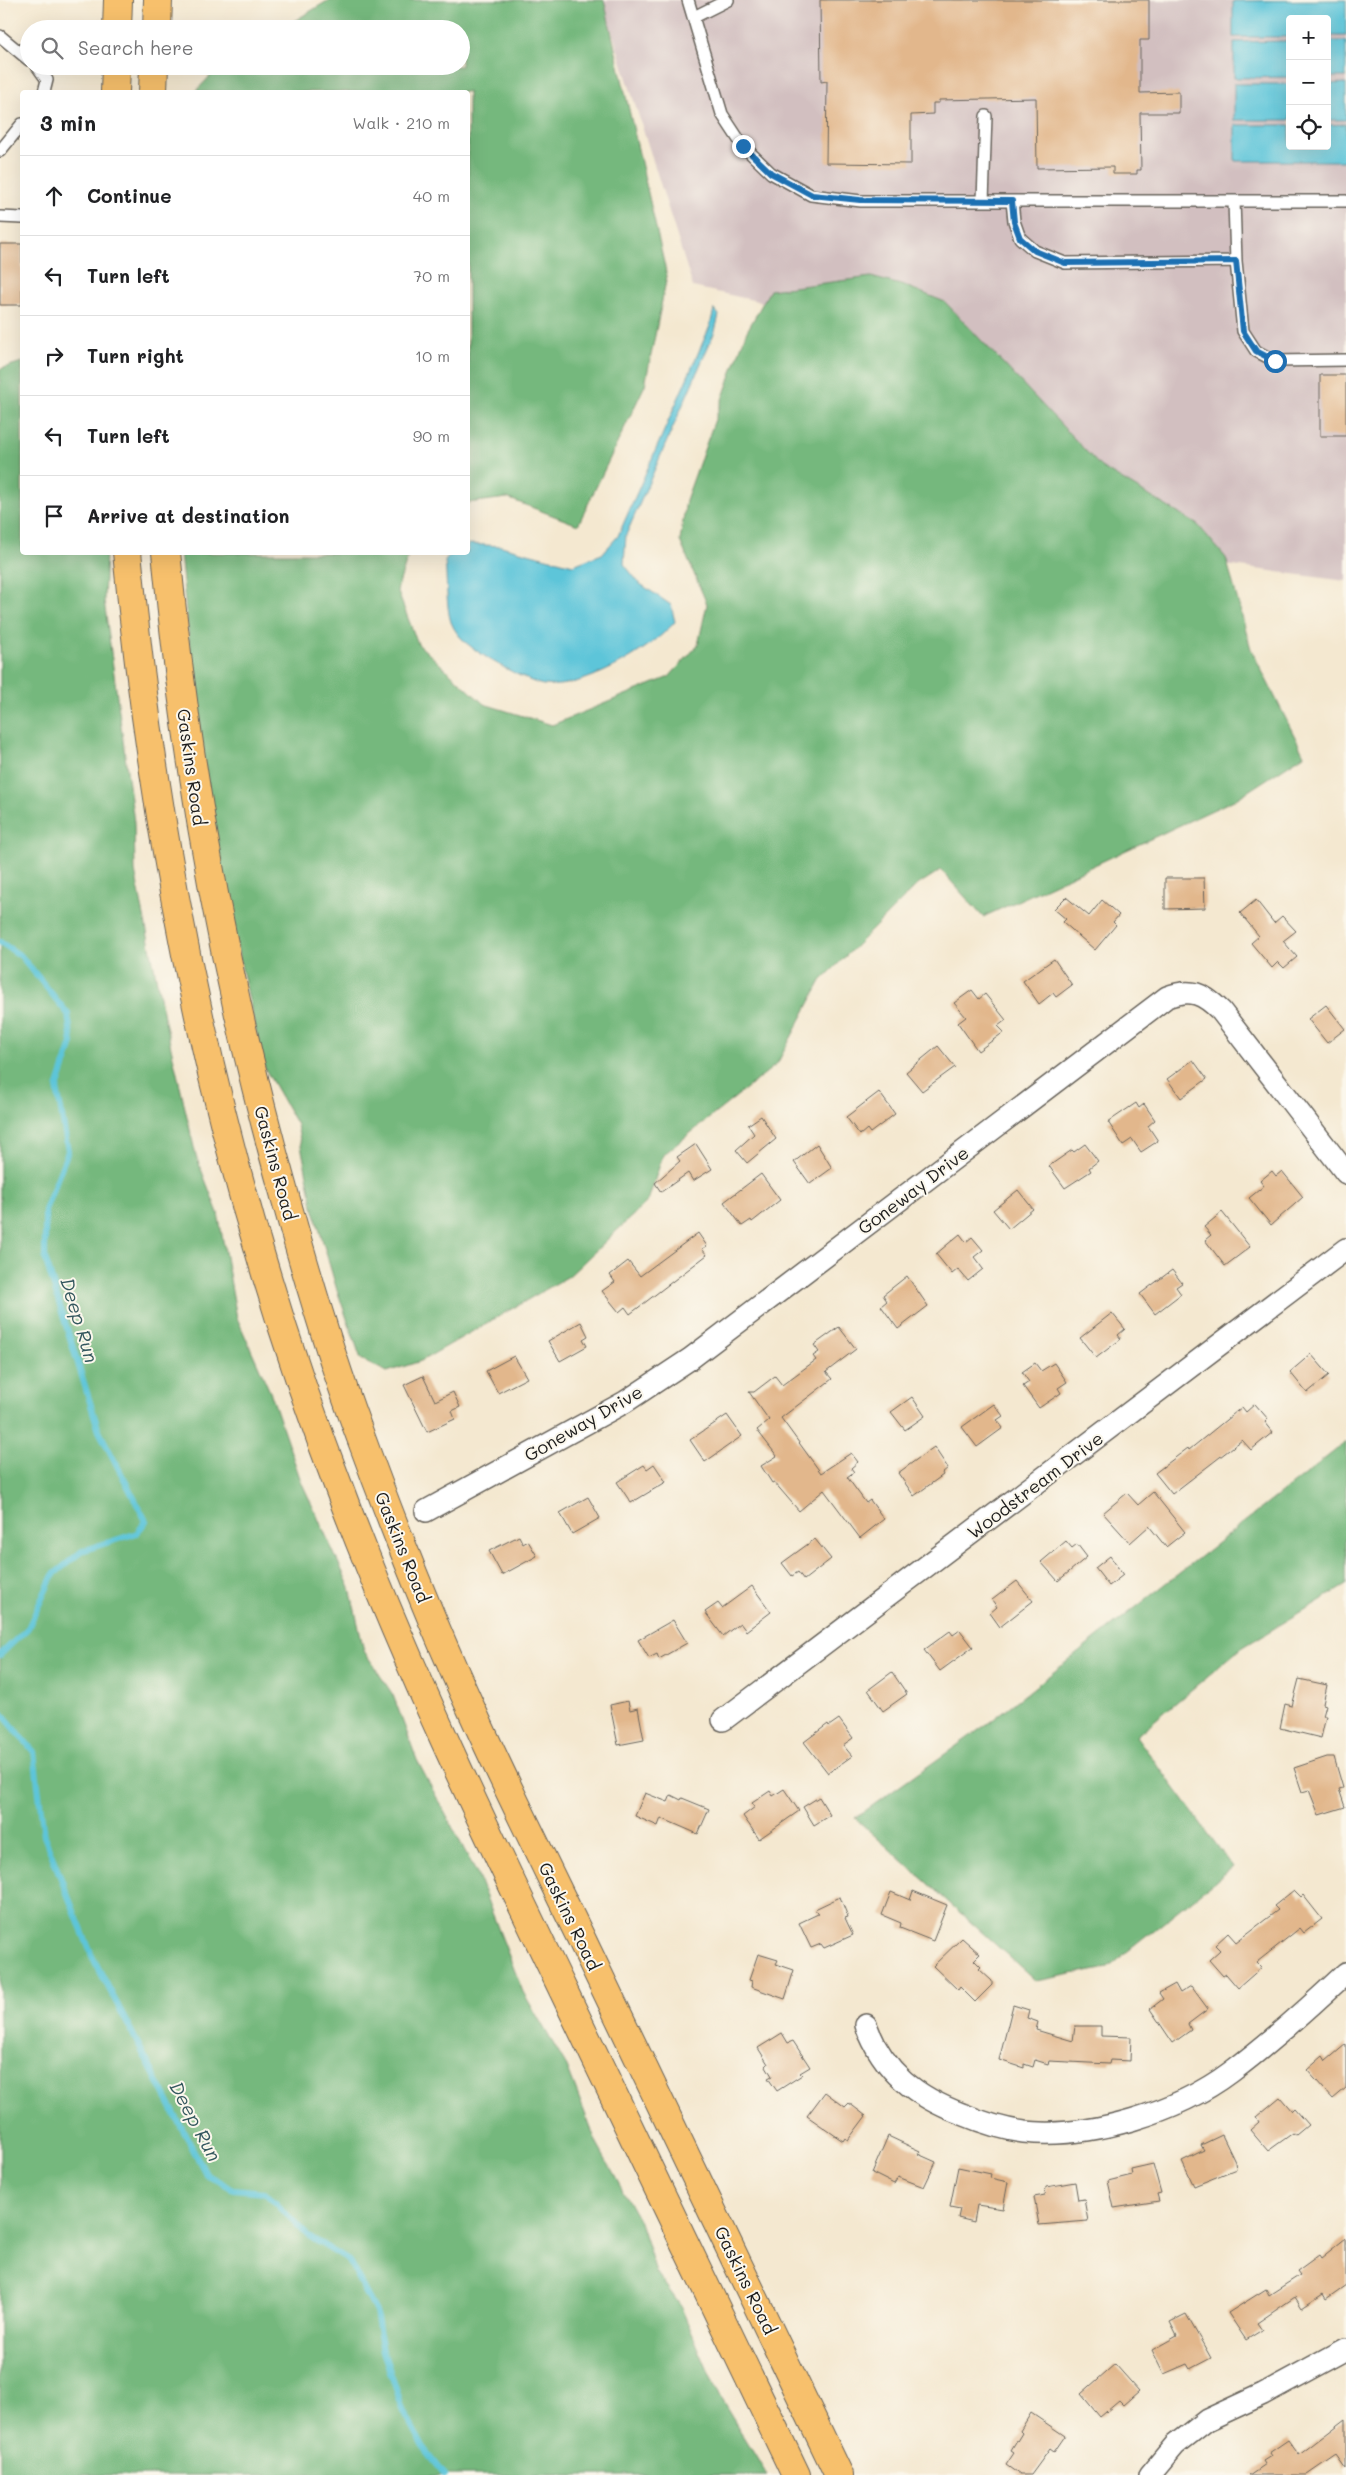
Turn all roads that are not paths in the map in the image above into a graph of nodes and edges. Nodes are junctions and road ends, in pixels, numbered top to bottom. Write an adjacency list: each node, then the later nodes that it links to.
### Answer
1 (118, 0): 6 (main road)
2 (158, 0): 7 (main road)
3 (688, 0): 5 (lane)
4 (728, 0): 5 (lane)
5 (694, 17): 19 (lane)
6 (117, 20)
7 (157, 20)
8 (0, 36): 9 (lane)
9 (20, 53)
10 (43, 75): 13 (lane)
11 (116, 75): 14 (main road)
12 (154, 75): 15 (main road)
13 (44, 90)
14 (115, 90)
15 (153, 90)
16 (986, 116): 19 (lane)
17 (20, 126): 18 (lane)
18 (0, 151)
19 (984, 201): 20 (lane)
20 (1012, 201): 21 (lane); 25 (lane)
21 (1234, 201): 22 (lane); 25 (lane)
22 (1346, 201)
23 (0, 217): 24 (lane)
24 (20, 218)
25 (1236, 261): 26 (lane)
26 (1346, 360)
27 (127, 555): 36 (main road)
28 (166, 555): 37 (main road, Gaskins Road)
29 (1346, 1173): 31 (street, Goneway Drive)
30 (1346, 1249): 32 (street, Woodstream Drive)
31 (426, 1511)
32 (723, 1720)
33 (1346, 1973): 34 (street)
34 (866, 2025)
35 (1346, 2349): 38 (street)
36 (796, 2475)
37 (840, 2475)
38 (1150, 2475)

